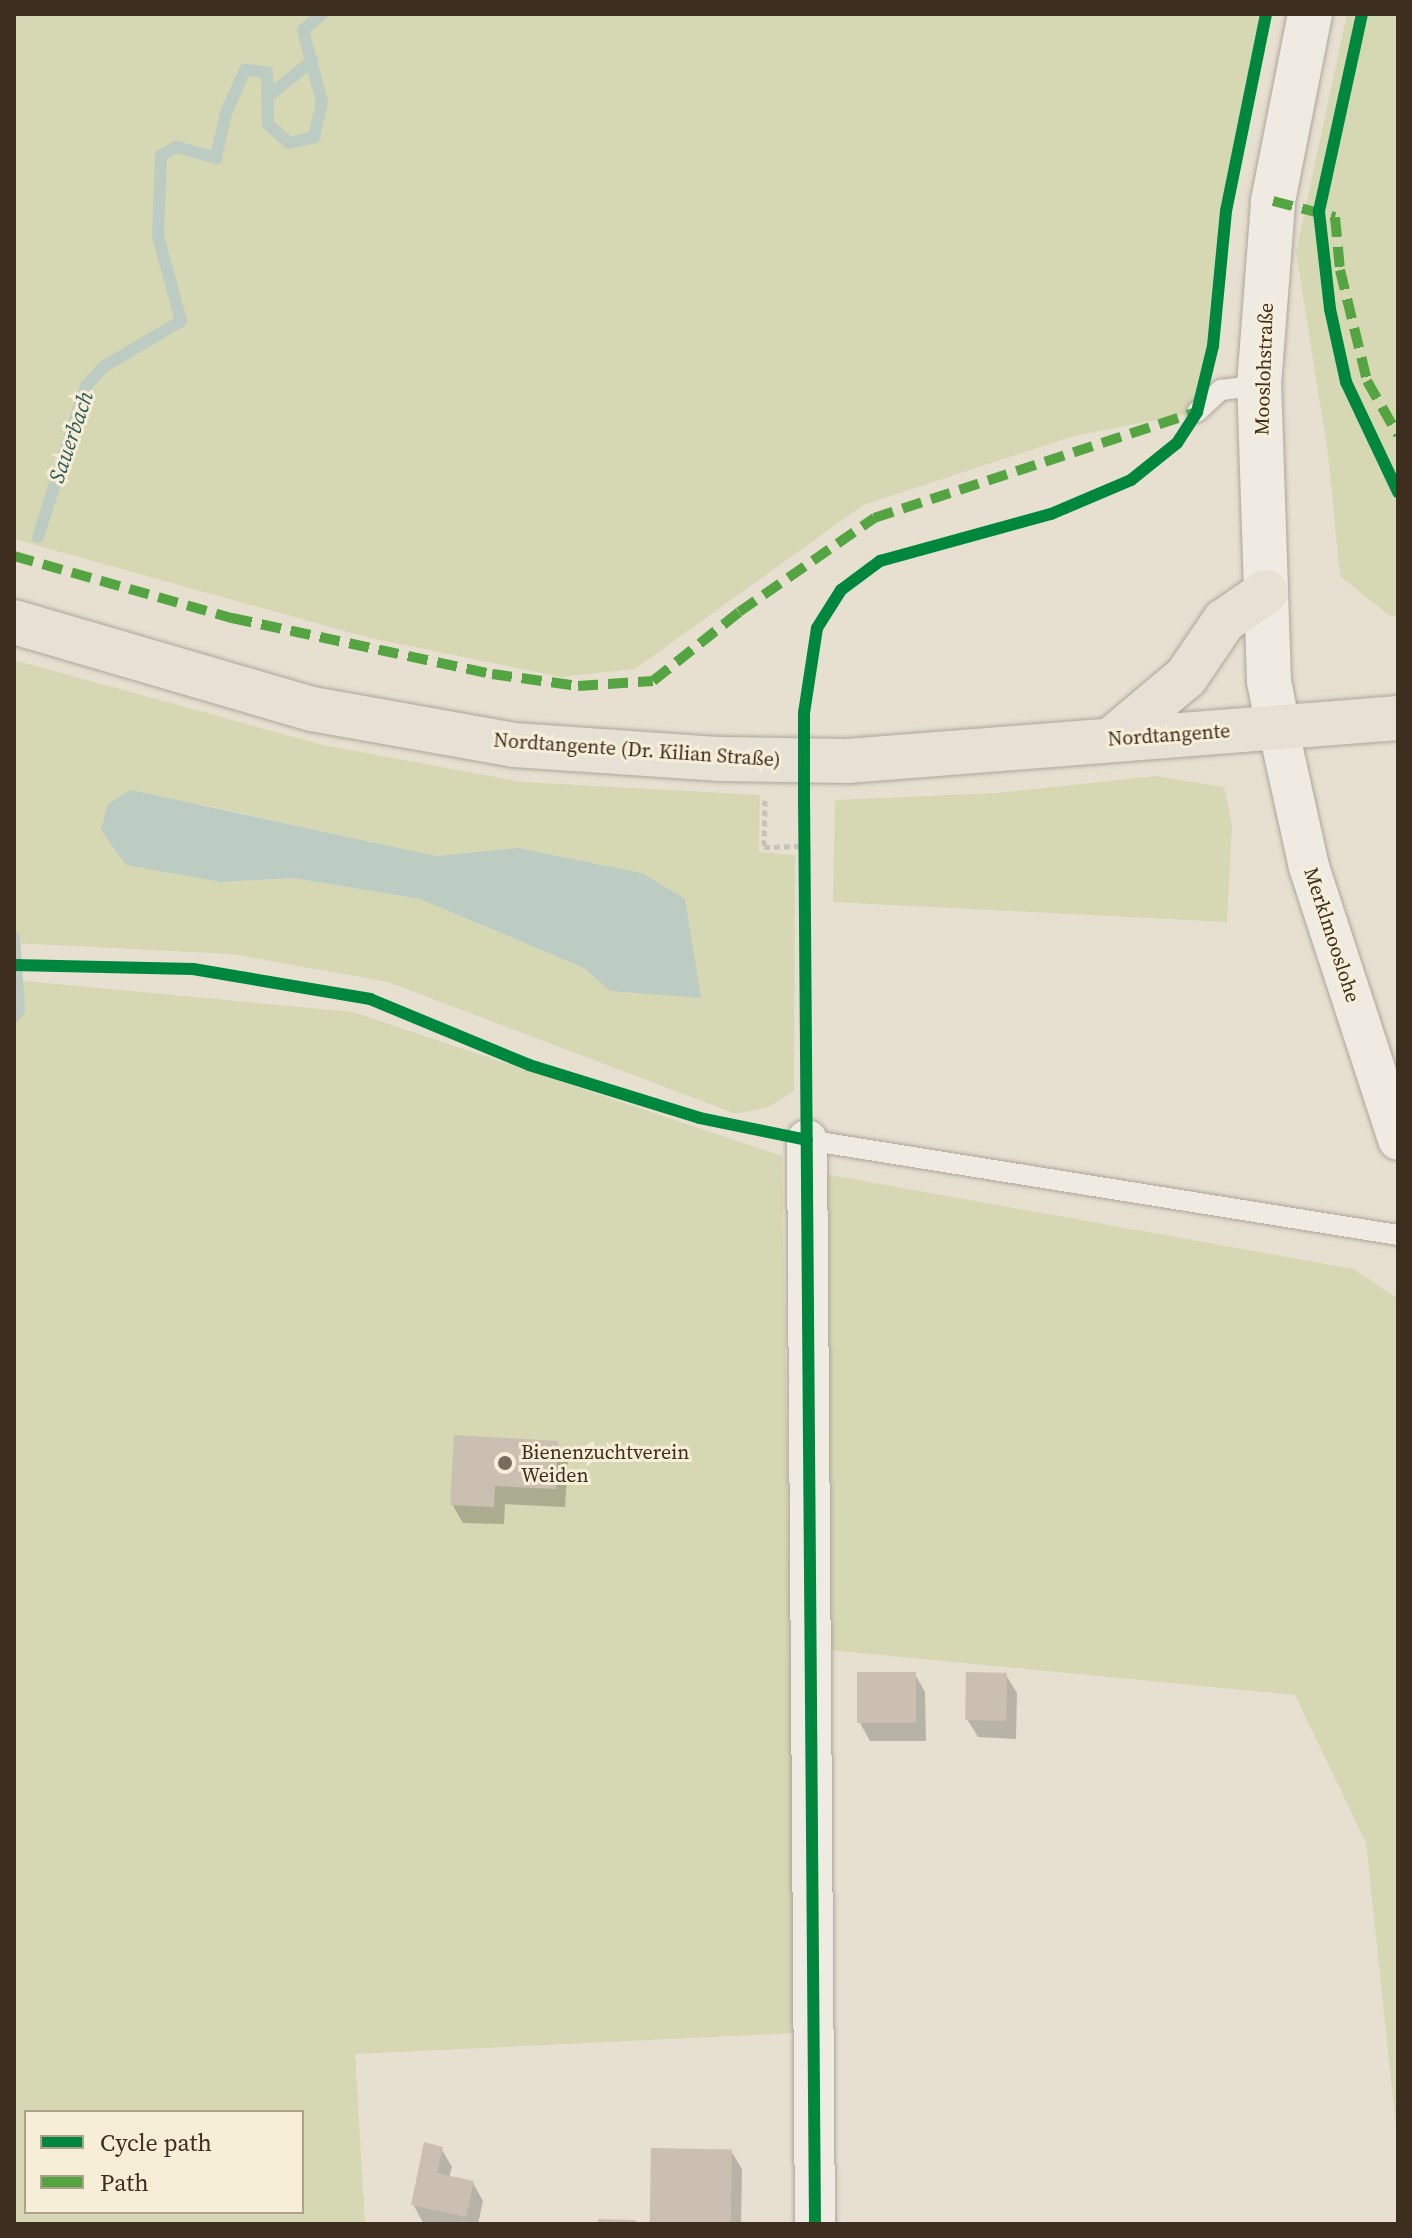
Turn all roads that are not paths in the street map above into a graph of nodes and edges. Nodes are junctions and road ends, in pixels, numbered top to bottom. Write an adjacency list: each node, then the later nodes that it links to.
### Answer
1 (1310, 14): 2 (street, Mooslohstraße)
2 (1259, 385): 3 (lane); 4 (street, Mooslohstraße)
3 (1197, 412)
4 (1266, 592): 7 (street, Mooslohstraße); 8 (main road)
5 (14, 622): 9 (main road, Nordtangente (Dr. Kilian Straße))
6 (1398, 718): 7 (main road, Nordtangente)
7 (1278, 727): 8 (main road, Nordtangente); 11 (street, Merklmooslohe)
8 (1112, 739): 9 (main road, Nordtangente)
9 (939, 755)
10 (807, 1140): 12 (lane); 13 (street)
11 (1398, 1140)
12 (1398, 1235)
13 (815, 2224)

